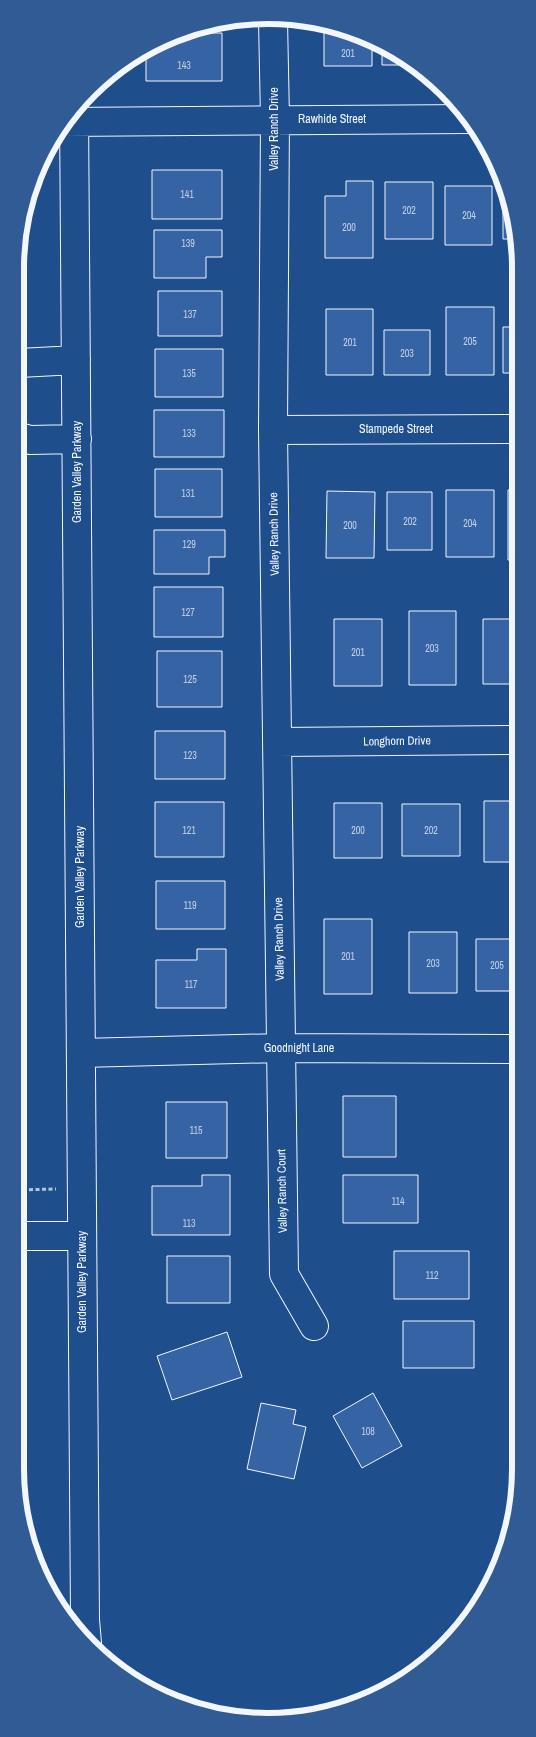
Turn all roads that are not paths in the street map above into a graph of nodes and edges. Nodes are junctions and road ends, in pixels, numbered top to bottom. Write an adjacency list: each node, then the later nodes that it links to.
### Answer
1 (273, 24): 3 (street, Valley Ranch Drive)
2 (75, 118): 3 (street, Rawhide Street)
3 (275, 119): 4 (street, Rawhide Street); 9 (street, Valley Ranch Drive)
4 (462, 119)
5 (71, 123): 6 (street, Garden Valley Parkway)
6 (76, 360): 7 (street); 11 (street, Garden Valley Parkway)
7 (24, 363)
8 (512, 429): 9 (street, Stampede Street)
9 (273, 430): 13 (street, Valley Ranch Drive)
10 (24, 438): 11 (street)
11 (76, 439): 16 (street, Garden Valley Parkway)
12 (512, 740): 13 (street, Longhorn Drive)
13 (276, 742): 14 (street, Valley Ranch Drive)
14 (280, 1048): 15 (street, Goodnight Lane); 16 (street, Goodnight Lane); 19 (street, Valley Ranch Court)
15 (512, 1049)
16 (81, 1053): 18 (street, Garden Valley Parkway)
17 (24, 1236): 18 (street)
18 (82, 1236): 20 (street, Garden Valley Parkway)
19 (314, 1326)
20 (75, 1614)

